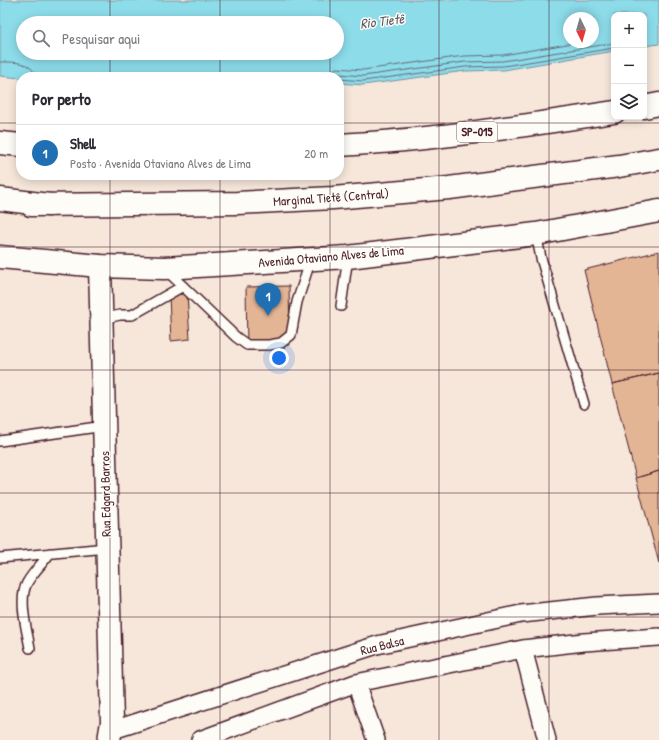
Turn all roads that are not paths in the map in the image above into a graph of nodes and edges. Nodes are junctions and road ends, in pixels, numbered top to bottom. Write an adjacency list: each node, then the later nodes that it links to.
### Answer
1 (659, 104): 2 (main road)
2 (647, 106)
3 (611, 112): 6 (main road, SP-015)
4 (0, 143): 5 (main road)
5 (16, 144)
6 (344, 145)
7 (659, 159): 10 (main road, Marginal Tietê (Central))
8 (0, 199): 10 (main road)
9 (0, 205): 10 (main road, Marginal Tietê (Central))
10 (49, 205)
11 (659, 211): 12 (main road, Avenida Otaviano Alves de Lima)
12 (536, 234): 14 (main road, Avenida Otaviano Alves de Lima); 21 (lane)
13 (0, 256): 16 (main road, Avenida Otaviano Alves de Lima)
14 (348, 256): 15 (main road, Avenida Otaviano Alves de Lima); 19 (lane)
15 (311, 258): 17 (main road, Avenida Otaviano Alves de Lima); 18 (lane)
16 (100, 266): 17 (main road, Avenida Otaviano Alves de Lima); 20 (main road, Rua Edgard Barros)
17 (164, 268): 18 (lane)
18 (183, 286): 20 (lane)
19 (341, 306)
20 (101, 319): 22 (main road, Rua Edgard Barros)
21 (584, 404)
22 (104, 426): 23 (lane); 24 (main road, Rua Edgard Barros)
23 (0, 442)
24 (107, 548): 25 (lane); 32 (main road, Rua Edgard Barros)
25 (50, 553): 26 (lane); 29 (lane)
26 (0, 558)
27 (659, 603): 32 (street, Rua Balsa)
28 (659, 637): 30 (street)
29 (30, 648)
30 (523, 649): 31 (street); 35 (street)
31 (356, 683): 33 (street); 34 (street)
32 (112, 733)
33 (200, 740)
34 (376, 740)
35 (547, 740)

